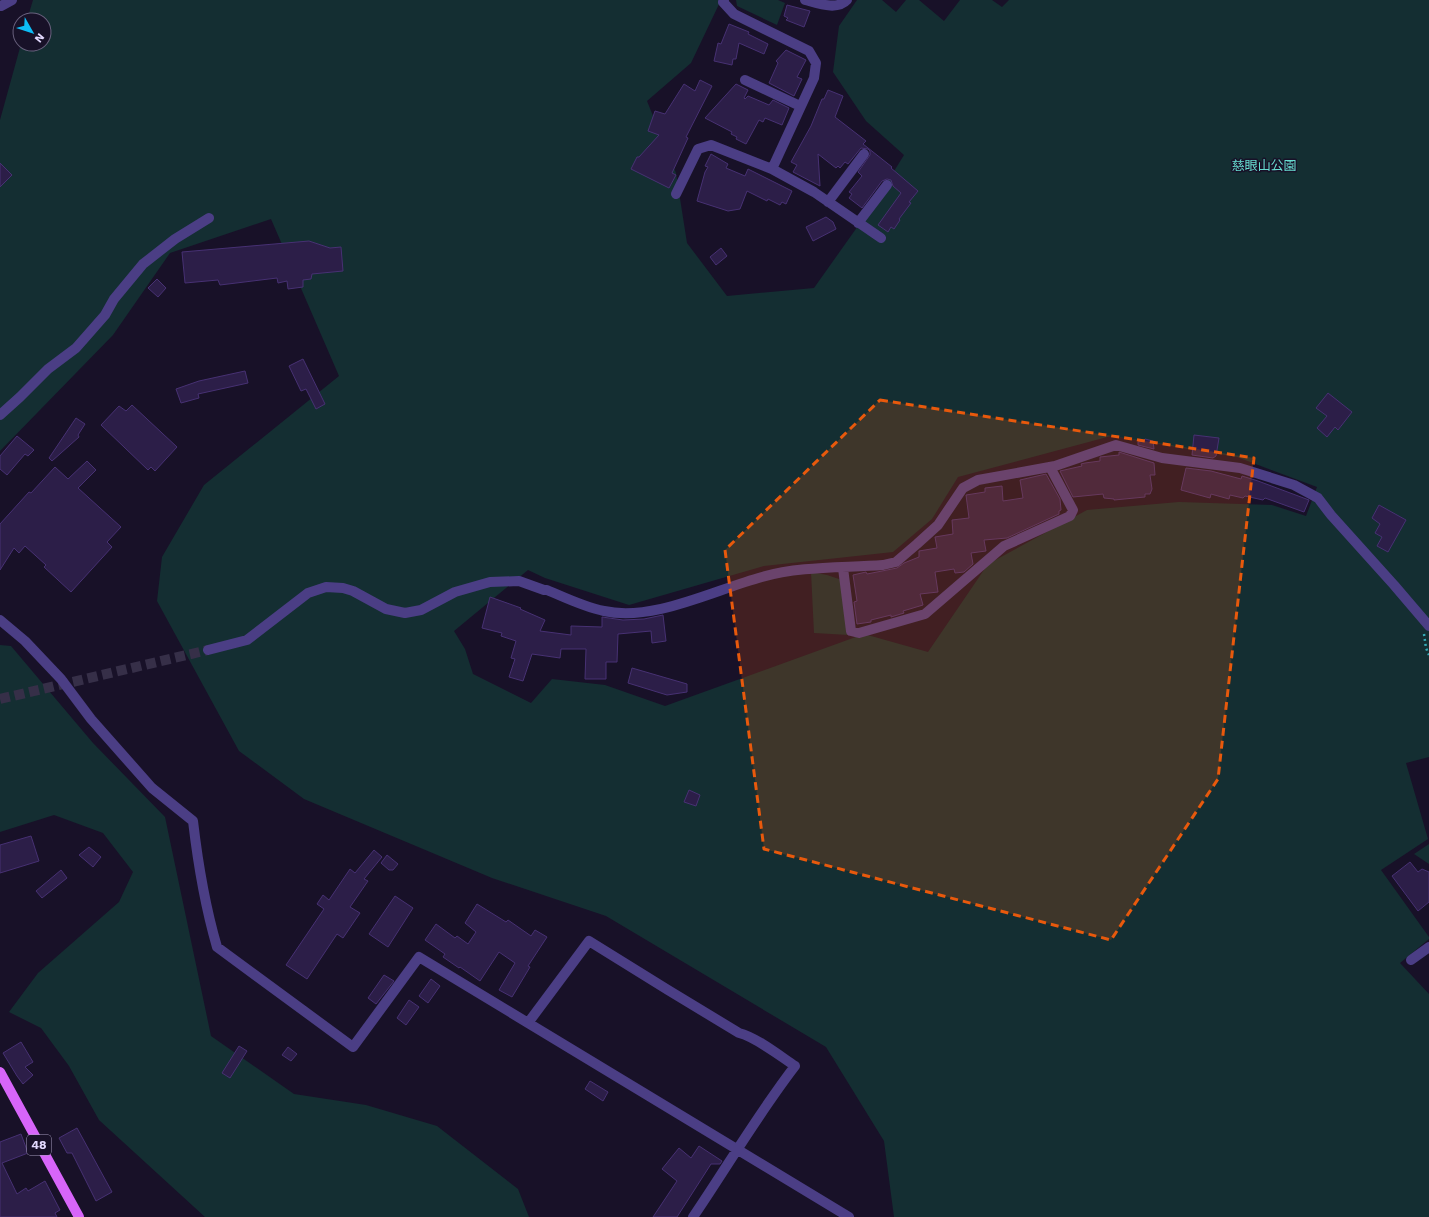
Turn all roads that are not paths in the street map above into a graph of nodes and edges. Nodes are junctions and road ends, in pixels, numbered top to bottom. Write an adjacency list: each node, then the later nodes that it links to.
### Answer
1 (12, 0): 5 (street)
2 (724, 0): 7 (street)
3 (805, 0): 4 (street)
4 (847, 0)
5 (1, 4)
6 (745, 80): 7 (street)
7 (800, 106): 9 (street)
8 (864, 154): 12 (street)
9 (772, 169): 11 (street); 12 (street)
10 (887, 185): 14 (street)
11 (676, 194)
12 (828, 202): 14 (street)
13 (209, 218): 16 (street)
14 (858, 222): 15 (street)
15 (881, 238)
16 (0, 415)
17 (1050, 467): 18 (street); 18 (street); 20 (street)
18 (843, 568): 21 (street)
19 (0, 620): 24 (street)
20 (1429, 626)
21 (208, 650)
22 (1429, 947): 23 (street)
23 (1411, 960)
24 (528, 1023): 26 (street); 26 (street)
25 (0, 1072): 27 (main road, 48)
26 (737, 1150): 28 (street); 29 (street)
27 (79, 1217)
28 (693, 1217)
29 (849, 1217)

